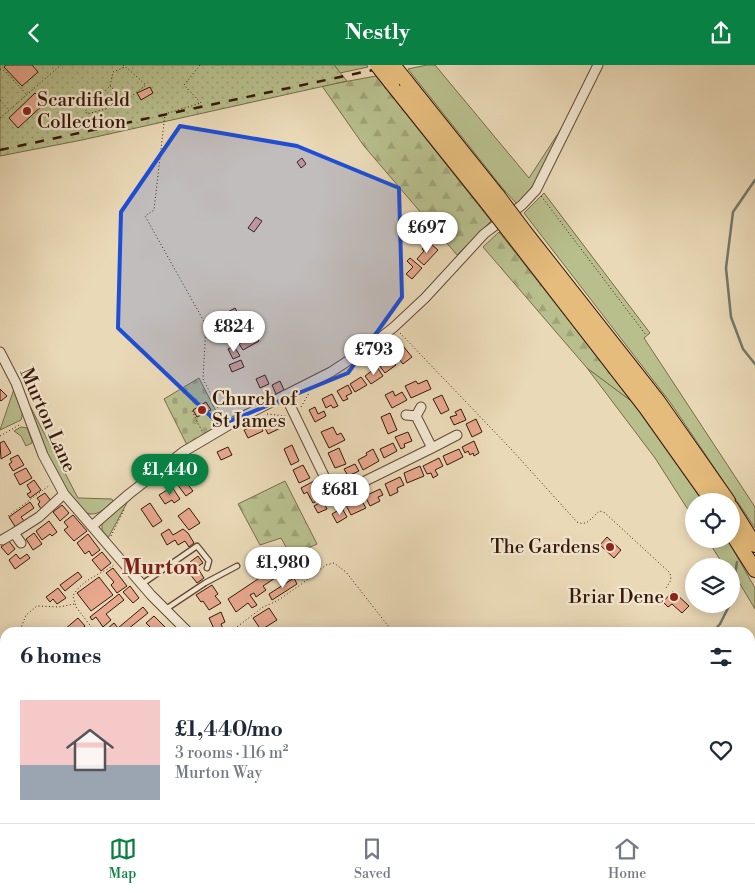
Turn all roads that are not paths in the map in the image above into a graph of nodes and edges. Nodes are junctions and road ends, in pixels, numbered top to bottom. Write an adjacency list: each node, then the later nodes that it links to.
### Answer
1 (377, 65): 4 (highway, bridge)
2 (393, 65): 4 (highway, bridge)
3 (598, 65): 7 (street)
4 (399, 82): 5 (highway, bridge)
5 (521, 236): 13 (highway); 14 (highway)
6 (0, 352): 15 (street, Murton Lane)
7 (285, 395): 12 (street); 17 (street)
8 (421, 407): 10 (street)
9 (406, 415): 10 (street)
10 (416, 416): 12 (street)
11 (457, 435): 12 (street)
12 (432, 448)
13 (706, 493)
14 (722, 493)
15 (64, 494): 17 (street, Murton Lane); 18 (street)
16 (740, 521): 21 (highway)
17 (92, 526): 26 (street, Murton Lane)
18 (14, 533): 19 (street); 20 (street)
19 (2, 540)
20 (21, 543)
21 (755, 545)
22 (740, 546): 25 (highway)
23 (237, 566): 27 (lane)
24 (207, 568): 26 (lane)
25 (755, 570)
26 (142, 584): 27 (street, Murton Lane)
27 (166, 609): 28 (street, Murton Lane)
28 (183, 627)

